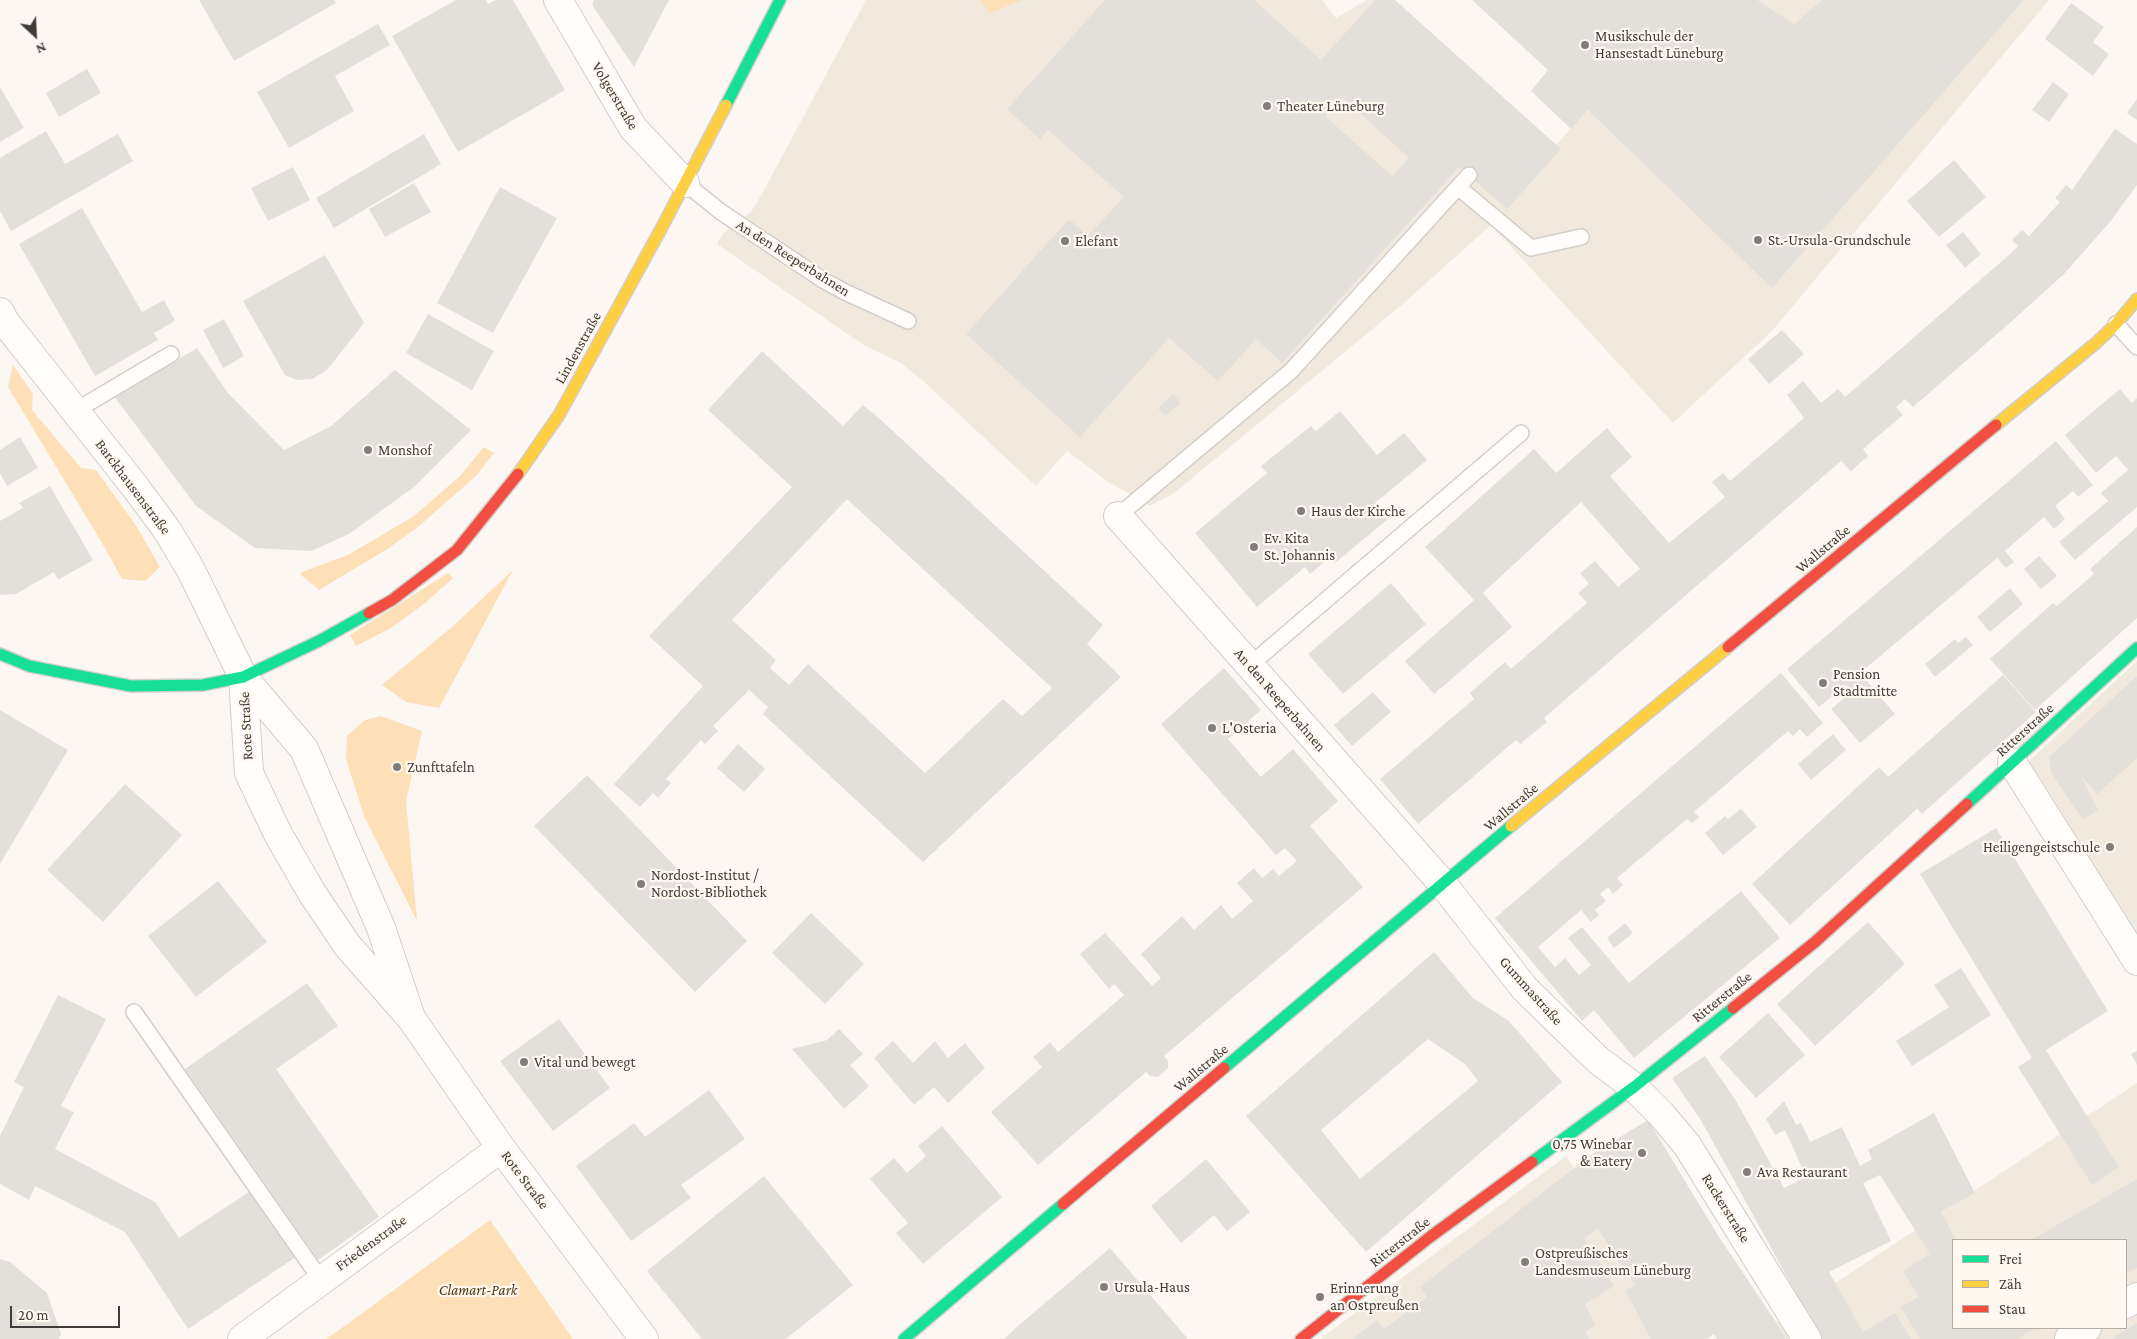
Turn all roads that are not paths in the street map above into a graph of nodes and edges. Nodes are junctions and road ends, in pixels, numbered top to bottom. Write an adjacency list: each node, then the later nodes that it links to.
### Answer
1 (558, 0): 4 (street, Volgerstraße)
2 (780, 0): 4 (street, Lindenstraße)
3 (1469, 175): 5 (lane)
4 (685, 183): 9 (lane, An den Reeperbahnen); 19 (street, Lindenstraße)
5 (1458, 187): 6 (lane); 15 (lane)
6 (1581, 237)
7 (2137, 299): 10 (street, Wallstraße)
8 (0, 312): 13 (street, Barckhausenstraße)
9 (908, 321)
10 (2116, 324): 11 (lane); 21 (street, Wallstraße)
11 (2137, 347)
12 (171, 354): 13 (lane)
13 (75, 411): 19 (street, Barckhausenstraße)
14 (1521, 433): 18 (lane)
15 (1118, 516): 18 (street, An den Reeperbahnen)
16 (2137, 648): 20 (street, Ritterstraße)
17 (0, 654): 19 (street, Lindenstraße)
18 (1250, 665): 21 (street, An den Reeperbahnen)
19 (244, 677): 24 (street, Rote Straße); 24 (street, Rote Straße)
20 (2012, 762): 22 (street); 25 (street, Ritterstraße)
21 (1442, 883): 25 (street, Gummastraße); 31 (street, Wallstraße)
22 (2137, 961)
23 (134, 1012): 27 (lane)
24 (411, 1018): 26 (street, Rote Straße)
25 (1634, 1087): 32 (street, Ritterstraße); 33 (street, Rackerstraße)
26 (501, 1148): 27 (street, Friedenstraße); 30 (street, Rote Straße)
27 (321, 1280): 29 (street, Friedenstraße)
28 (2085, 1329): 34 (street)
29 (242, 1339)
30 (644, 1339)
31 (904, 1339)
32 (1301, 1339)
33 (1806, 1339)
34 (2069, 1339)

